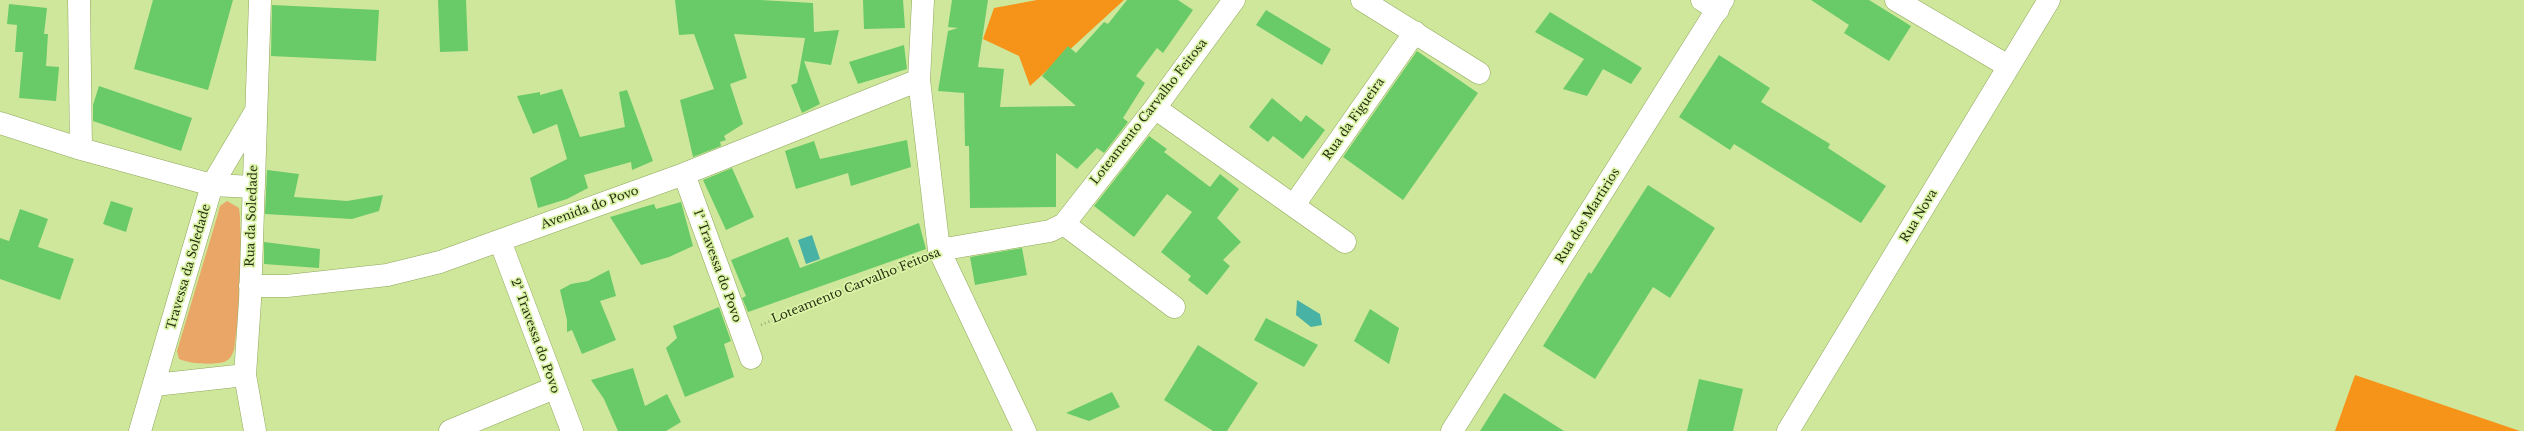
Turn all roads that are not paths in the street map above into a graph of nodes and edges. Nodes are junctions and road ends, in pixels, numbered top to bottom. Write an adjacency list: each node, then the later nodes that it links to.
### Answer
1 (79, 0): 16 (street)
2 (260, 0): 14 (street, Rua da Soledade)
3 (922, 0): 12 (street)
4 (1234, 0): 13 (street, Loteamento Carvalho Feitosa)
5 (1362, 0): 9 (street)
6 (1896, 0): 10 (street)
7 (2049, 0): 10 (street, Rua Nova)
8 (1714, 3): 36 (street, Rua dos Martirios)
9 (1415, 32): 11 (street); 20 (street, Rua da Figueira)
10 (2008, 66): 37 (street, Rua Nova)
11 (1479, 73)
12 (919, 80): 17 (street, Avenida do Povo); 24 (street)
13 (1155, 108): 20 (street); 21 (street, Loteamento Carvalho Feitosa)
14 (255, 112): 18 (street, Travessa da Soledade); 19 (street, Rua da Soledade)
15 (0, 123): 16 (street)
16 (81, 149): 18 (street)
17 (684, 174): 22 (street, Avenida do Povo); 27 (street, 1ª Travessa do Povo)
18 (212, 185): 19 (street); 29 (street, Travessa da Soledade)
19 (254, 187): 25 (street, Rua da Soledade)
20 (1294, 205): 23 (street)
21 (1064, 224): 24 (street, Loteamento Carvalho Feitosa); 26 (street)
22 (500, 240): 25 (street, Avenida do Povo); 30 (street, 2ª Travessa do Povo)
23 (1345, 242)
24 (940, 250): 35 (street)
25 (250, 286): 28 (street, Rua da Soledade)
26 (1174, 307)
27 (751, 358)
28 (246, 375): 29 (street); 32 (street, Rua da Soledade)
29 (155, 385): 31 (street, Travessa da Soledade)
30 (554, 388): 33 (street); 34 (street, 2ª Travessa do Povo)
31 (140, 431)
32 (255, 431)
33 (450, 431)
34 (572, 431)
35 (1026, 431)
36 (1452, 431)
37 (1788, 431)

